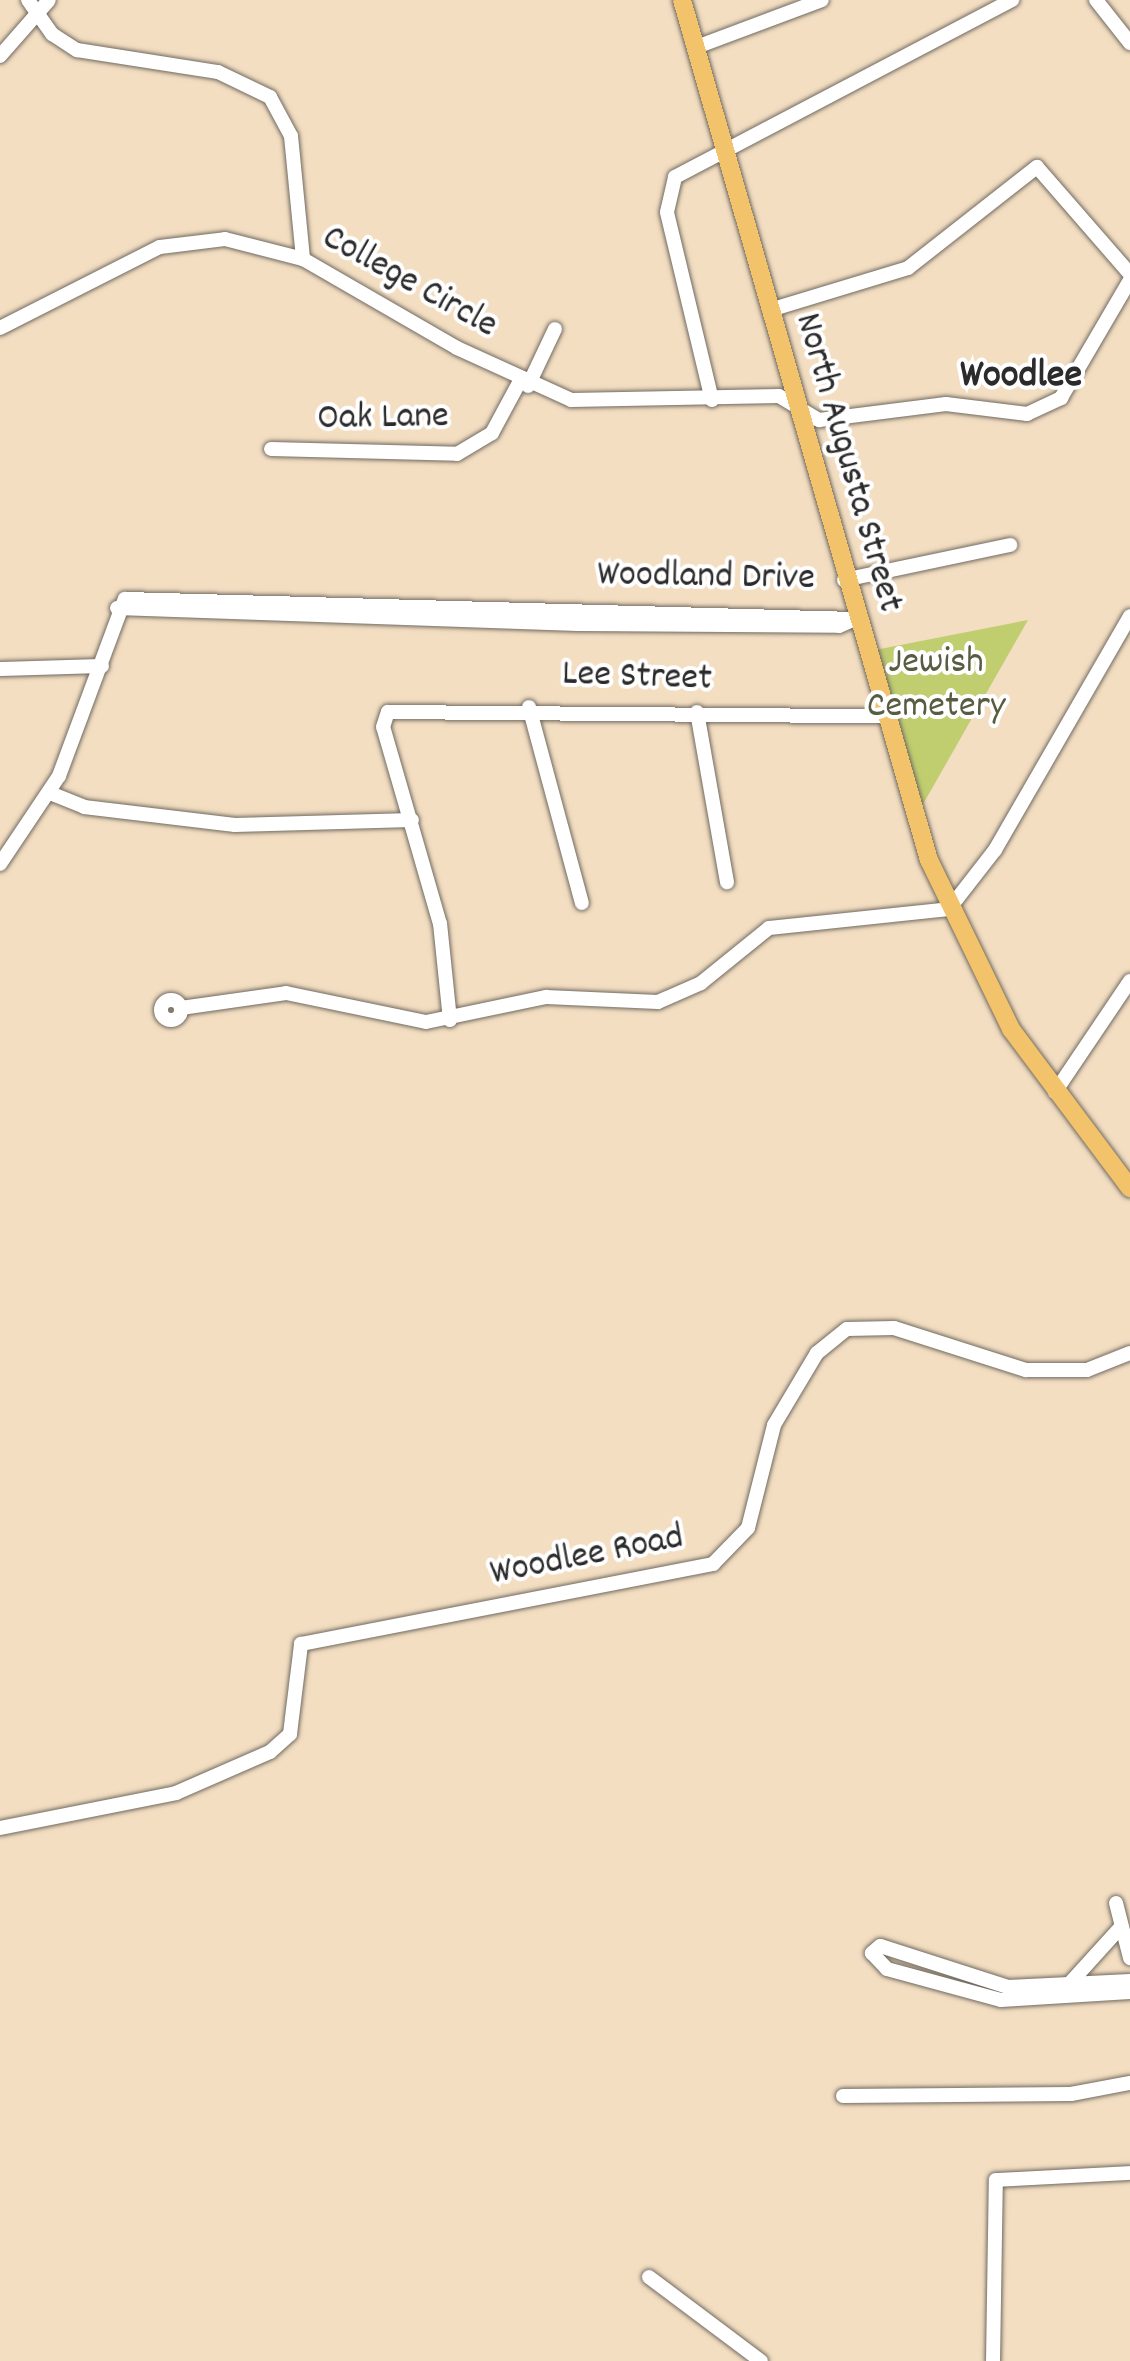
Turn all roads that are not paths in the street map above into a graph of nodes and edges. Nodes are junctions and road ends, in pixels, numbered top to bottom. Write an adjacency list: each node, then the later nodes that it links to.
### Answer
1 (28, 0): 7 (street)
2 (49, 0): 7 (street)
3 (682, 0): 9 (main road, North Augusta Street)
4 (822, 0): 9 (street)
5 (1012, 0): 11 (street)
6 (1096, 0): 8 (street)
7 (38, 15): 10 (street); 12 (street)
8 (1130, 43)
9 (699, 46): 11 (main road, North Augusta Street)
10 (0, 56)
11 (728, 148): 14 (main road, North Augusta Street); 18 (street)
12 (303, 259): 15 (street, College Circle); 17 (street, College Circle)
13 (1130, 277): 14 (street); 19 (street, College Circle)
14 (770, 310): 19 (main road, North Augusta Street)
15 (0, 328)
16 (555, 329): 17 (street, Oak Lane)
17 (524, 383): 18 (street, College Circle); 20 (street, Oak Lane)
18 (712, 400): 19 (street, College Circle)
19 (798, 408): 22 (main road, North Augusta Street)
20 (272, 448)
21 (1010, 545): 22 (street)
22 (844, 580): 24 (main road, North Augusta Street)
23 (1130, 616): 35 (street)
24 (855, 619): 25 (street, Woodland Drive); 29 (main road, North Augusta Street)
25 (102, 666): 26 (street); 30 (street, Woodland Drive)
26 (0, 669)
27 (529, 707): 28 (street, Lee Street); 31 (street, Lee Street); 34 (street)
28 (698, 712): 29 (street, Lee Street); 33 (street)
29 (886, 716): 35 (main road, North Augusta Street)
30 (50, 793): 31 (street); 32 (street, Woodland Drive)
31 (412, 820): 38 (street)
32 (0, 864)
33 (727, 882)
34 (582, 903)
35 (949, 910): 38 (street); 39 (main road, North Augusta Street)
36 (1130, 981): 39 (street)
37 (181, 1008): 38 (street)
38 (450, 1020)
39 (1055, 1092): 40 (main road, North Augusta Street)
40 (1130, 1188)
41 (1130, 1353): 42 (street, Woodlee Road)
42 (0, 1828)
43 (1116, 1903): 44 (street)
44 (1120, 1928): 45 (street); 47 (street)
45 (1130, 1958)
46 (1130, 1981): 47 (street)
47 (1067, 1984): 48 (street)
48 (1130, 1992)
49 (1130, 2083): 50 (street)
50 (843, 2096)
51 (1130, 2174): 54 (street)
52 (649, 2277): 53 (street)
53 (761, 2361)
54 (993, 2361)

